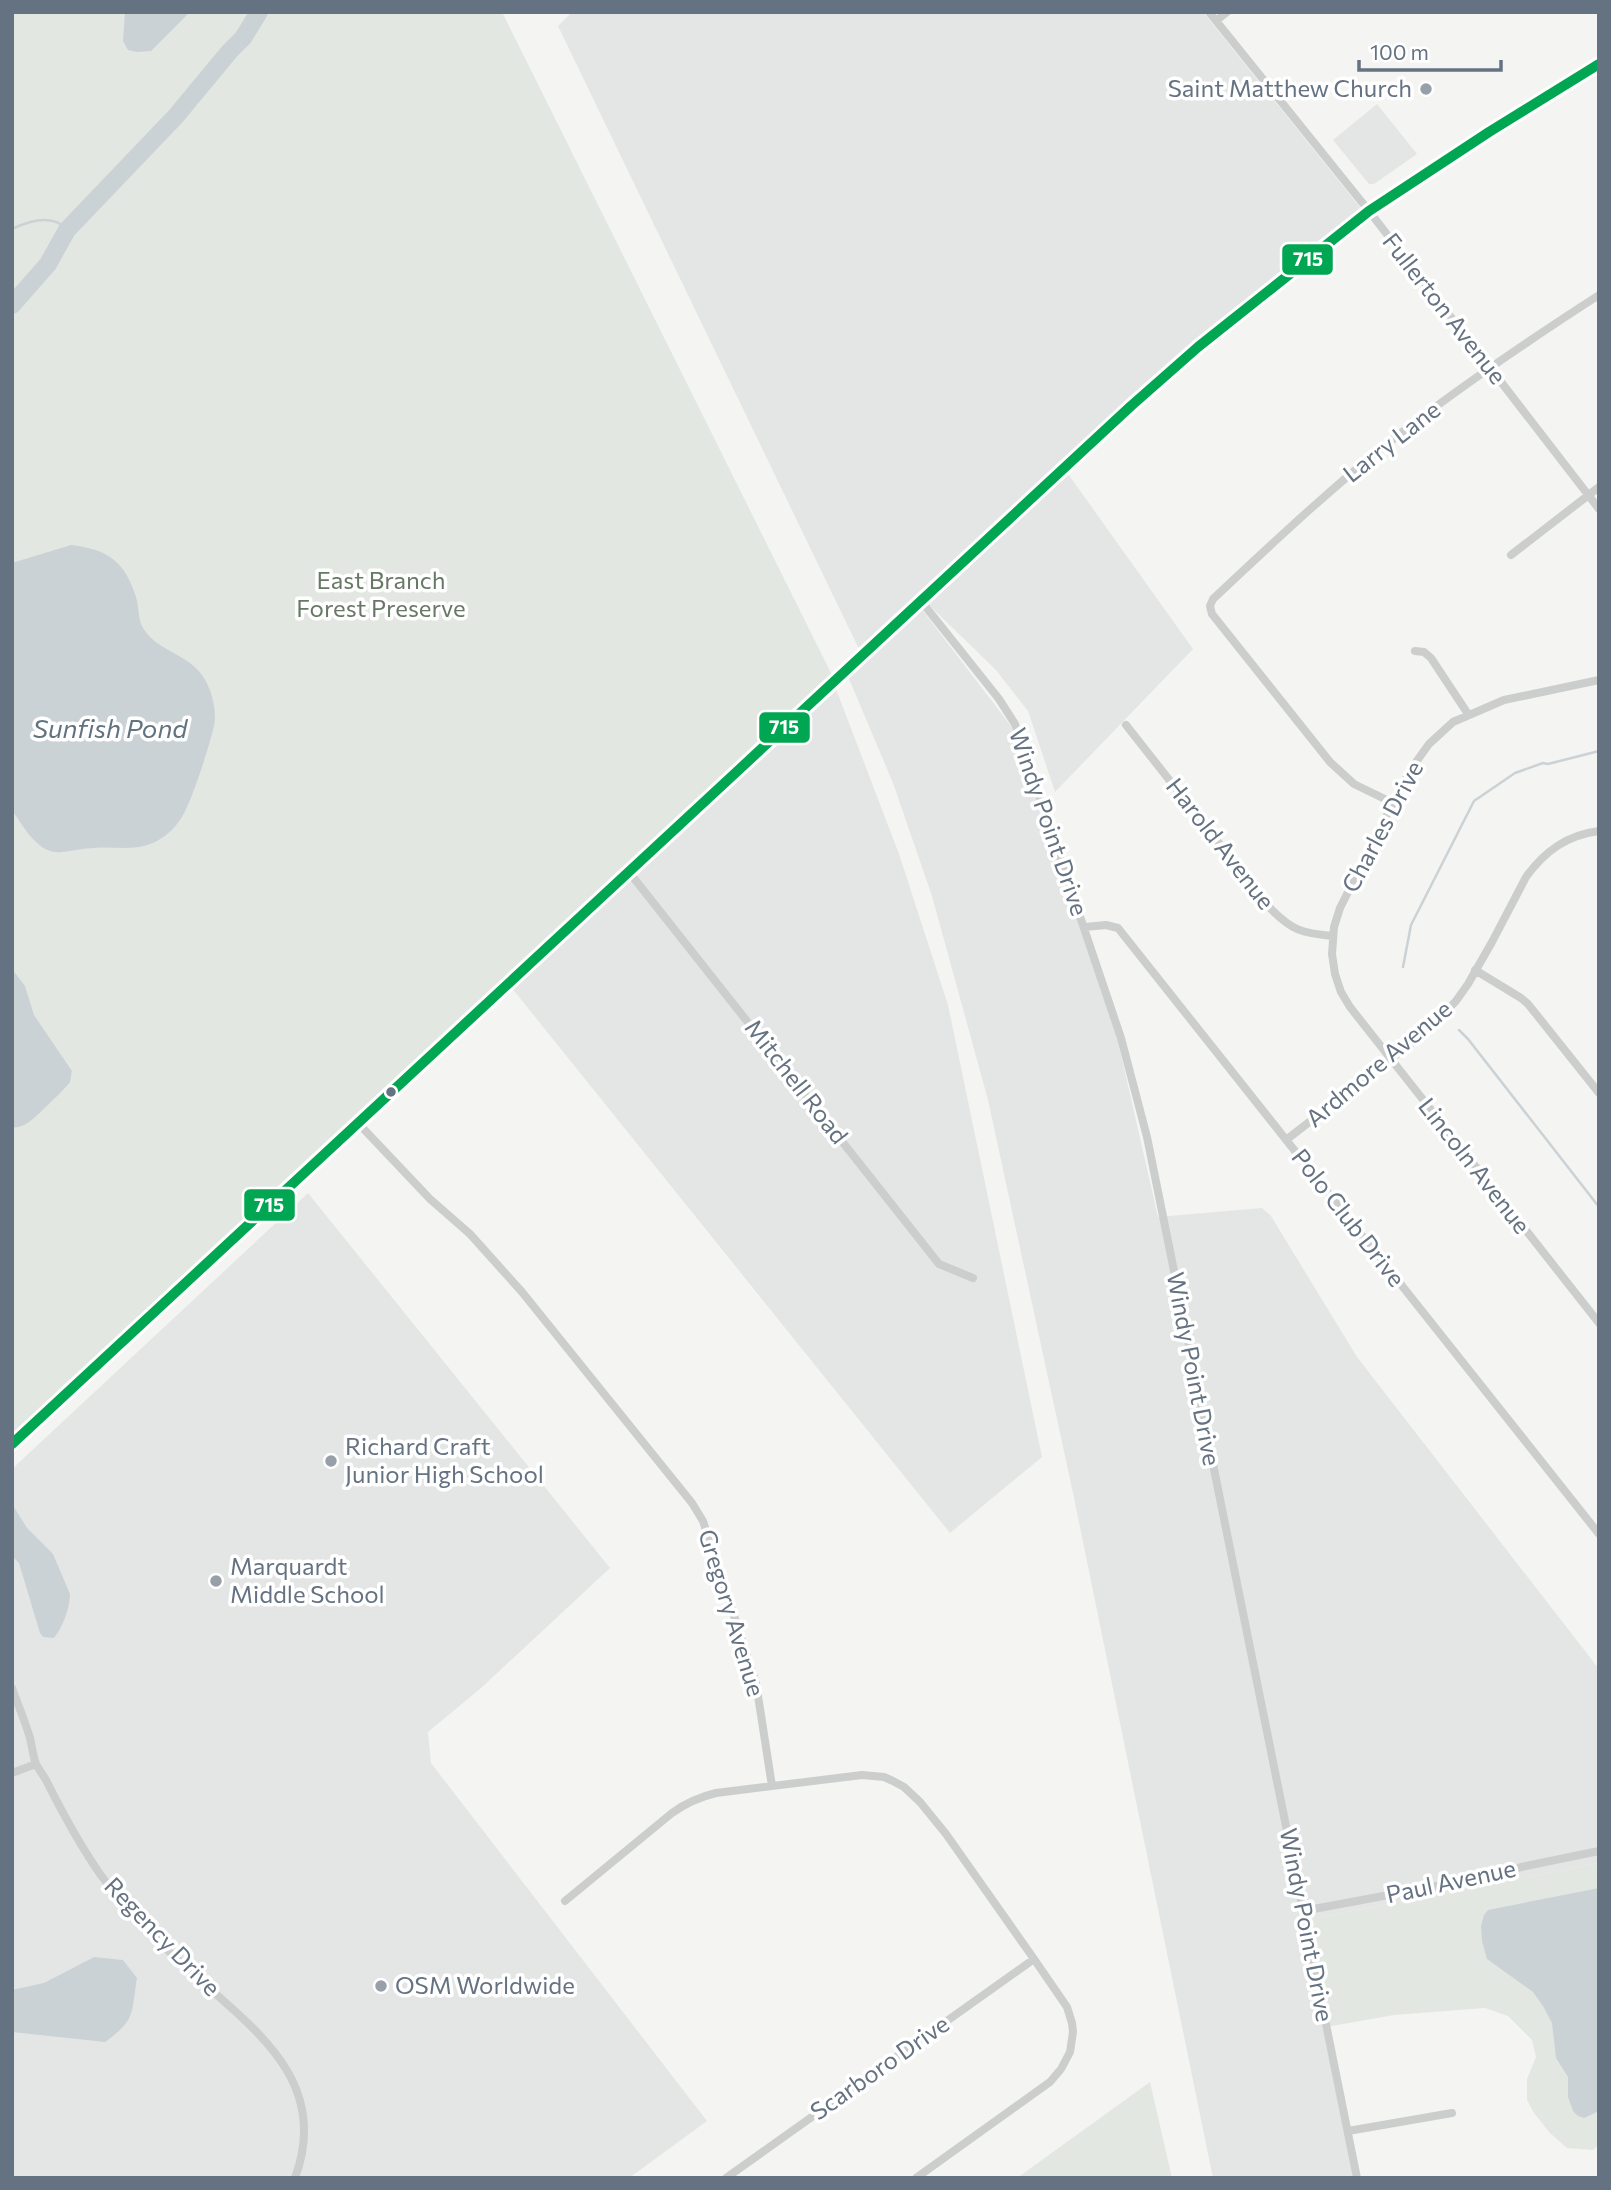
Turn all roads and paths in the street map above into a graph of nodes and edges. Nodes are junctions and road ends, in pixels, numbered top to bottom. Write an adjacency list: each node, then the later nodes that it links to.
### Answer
1 (1209, 12): 3 (street, Fullerton Avenue)
2 (1227, 12): 3 (street)
3 (1216, 21): 5 (street, Fullerton Avenue)
4 (1599, 64): 5 (street)
5 (1369, 212): 7 (street, Fullerton Avenue); 12 (street)
6 (1599, 295): 7 (street, Larry Lane)
7 (1489, 367): 9 (street, Fullerton Avenue); 17 (street, Larry Lane)
8 (1599, 487): 9 (street)
9 (1588, 495): 10 (street, Fullerton Avenue); 11 (street)
10 (1599, 509)
11 (1511, 555)
12 (921, 601): 19 (street); 20 (street, Windy Point Drive)
13 (1415, 651): 15 (street)
14 (1599, 680): 15 (street, Charles Drive)
15 (1468, 714): 17 (street, Charles Drive)
16 (1126, 724): 21 (street, Harold Avenue)
17 (1393, 803): 21 (street, Charles Drive)
18 (1599, 831): 22 (street, Ardmore Avenue)
19 (629, 872): 26 (street); 28 (street, Mitchell Road)
20 (1084, 927): 27 (street, Polo Club Drive); 38 (street, Windy Point Drive)
21 (1332, 936): 23 (street, Charles Drive)
22 (1475, 970): 24 (street, Ardmore Avenue); 25 (street)
23 (1350, 1007): 24 (street, Lincoln Avenue)
24 (1390, 1059): 27 (street, Ardmore Avenue); 29 (street, Lincoln Avenue)
25 (1599, 1093)
26 (358, 1123): 30 (street); 35 (street, Gregory Avenue)
27 (1286, 1140): 31 (street, Polo Club Drive)
28 (973, 1278)
29 (1599, 1323)
30 (12, 1444)
31 (1599, 1534)
32 (12, 1688): 33 (street, Regency Drive)
33 (36, 1764): 34 (street); 42 (street, Regency Drive)
34 (12, 1773)
35 (772, 1786): 37 (street); 39 (street)
36 (1599, 1851): 38 (street, Paul Avenue)
37 (565, 1900)
38 (1303, 1911): 41 (street, Windy Point Drive)
39 (1034, 1959): 43 (street, Scarboro Drive); 44 (street)
40 (1452, 2112): 41 (street)
41 (1348, 2131): 45 (street, Windy Point Drive)
42 (295, 2178)
43 (726, 2178)
44 (916, 2178)
45 (1357, 2178)

